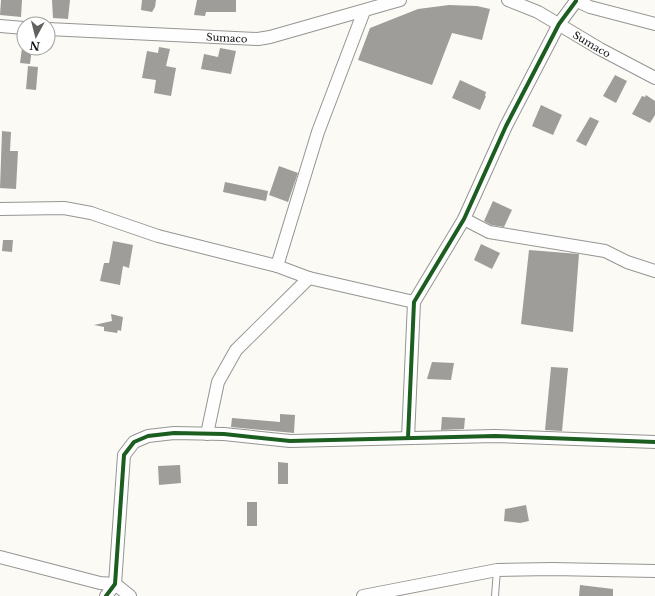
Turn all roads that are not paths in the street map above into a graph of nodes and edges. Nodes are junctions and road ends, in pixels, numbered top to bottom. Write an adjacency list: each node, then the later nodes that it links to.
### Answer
1 (400, 0): 4 (street, Sumaco)
2 (508, 0): 5 (street, Sumaco)
3 (575, 0): 5 (street); 6 (street)
4 (364, 12): 9 (street, Sumaco); 13 (street)
5 (559, 24): 10 (street, Sumaco); 12 (street)
6 (655, 24)
7 (0, 26): 8 (street)
8 (16, 27)
9 (56, 29)
10 (655, 78)
11 (0, 209): 13 (street)
12 (464, 219): 14 (street); 16 (street)
13 (277, 266): 15 (street)
14 (655, 271)
15 (309, 278): 16 (street); 17 (street)
16 (414, 302): 18 (street)
17 (207, 434): 18 (street); 23 (street)
18 (408, 438): 19 (street)
19 (655, 442)
20 (0, 557): 23 (street)
21 (497, 570): 22 (street); 26 (street); 27 (lane)
22 (655, 571)
23 (116, 584): 24 (street); 25 (street)
24 (106, 596)
25 (130, 596)
26 (363, 596)
27 (495, 596)

